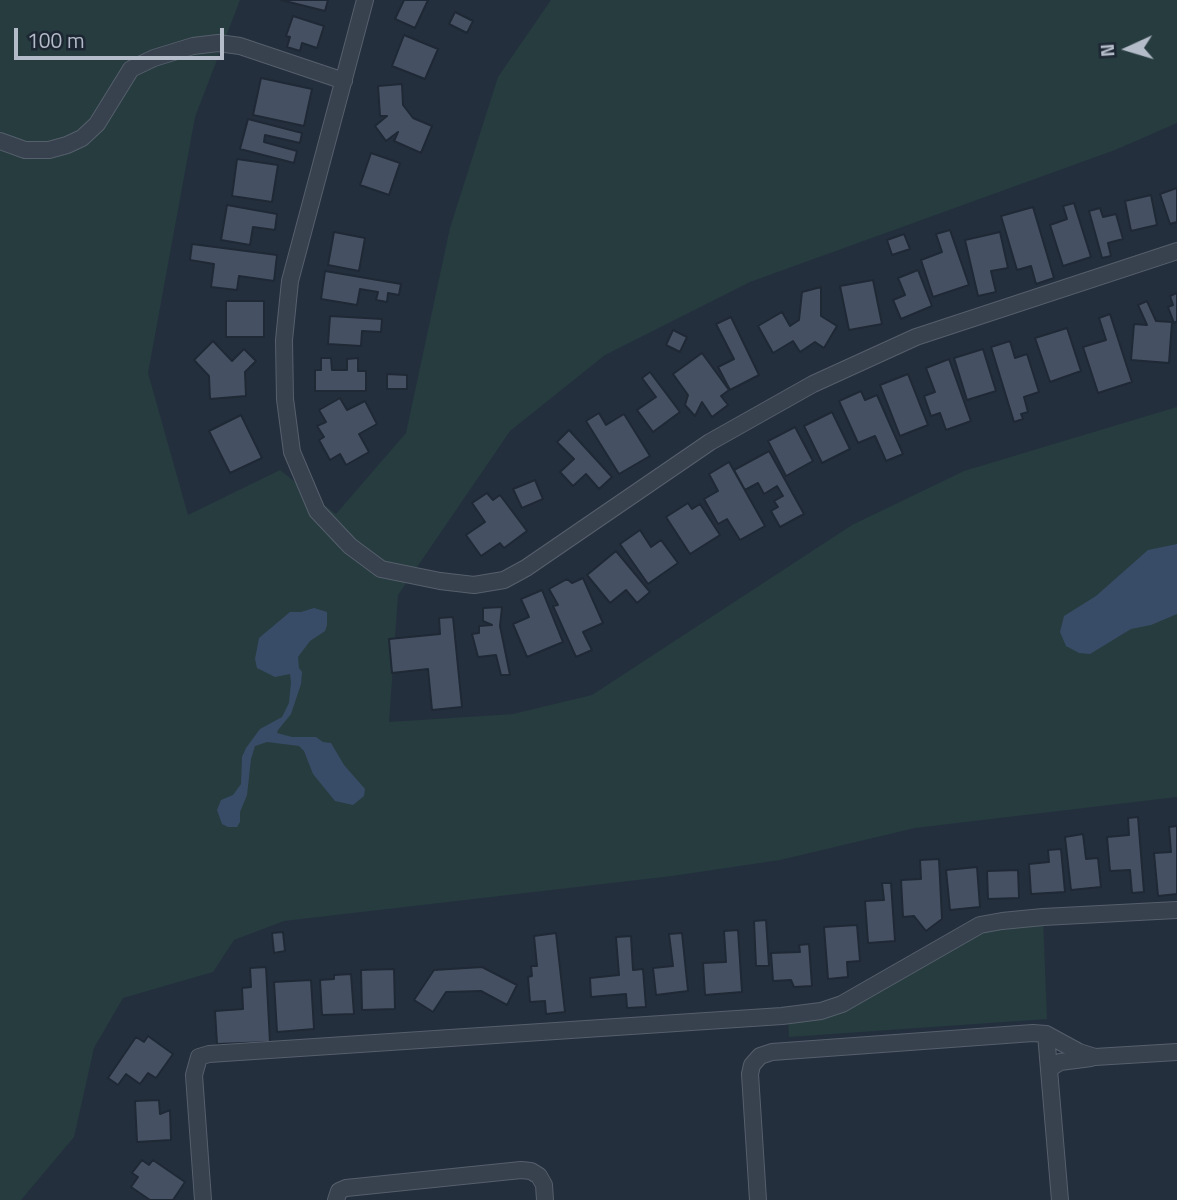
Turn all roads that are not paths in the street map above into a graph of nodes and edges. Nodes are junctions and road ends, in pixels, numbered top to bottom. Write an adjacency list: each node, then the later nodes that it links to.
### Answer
1 (365, 0): 2 (street)
2 (344, 81): 3 (street); 4 (street)
3 (0, 141)
4 (1177, 251)
5 (1177, 910): 10 (street)
6 (1046, 1034): 8 (street); 9 (street); 13 (street)
7 (1177, 1052): 8 (street)
8 (1095, 1057): 9 (street)
9 (1049, 1069): 14 (street)
10 (203, 1200)
11 (336, 1200): 12 (street)
12 (545, 1200)
13 (758, 1200)
14 (1060, 1200)

